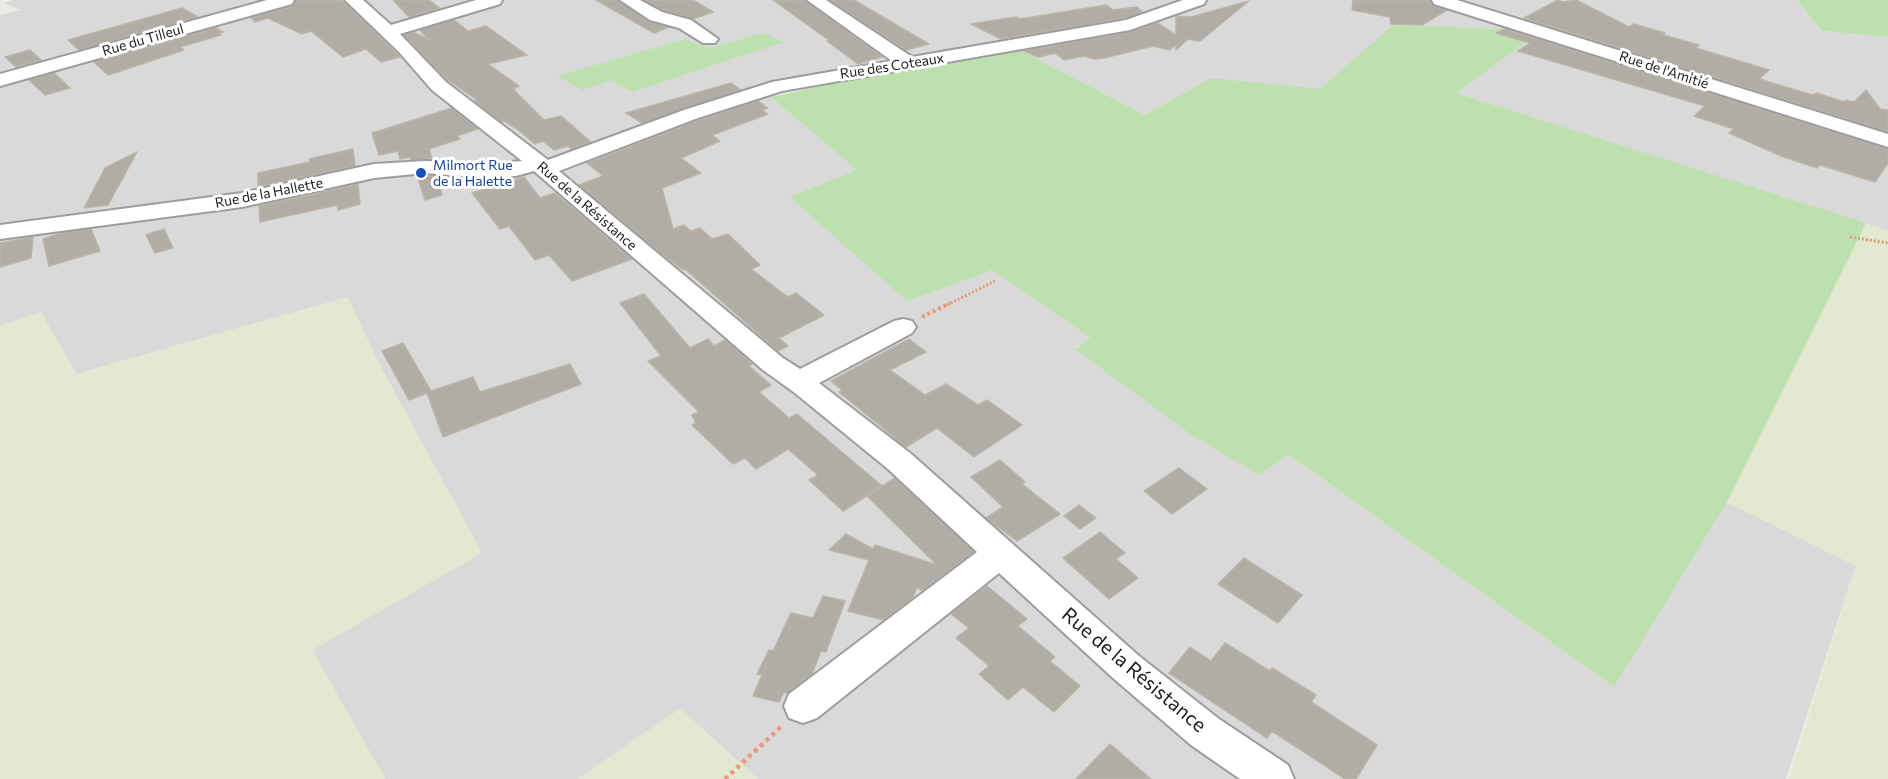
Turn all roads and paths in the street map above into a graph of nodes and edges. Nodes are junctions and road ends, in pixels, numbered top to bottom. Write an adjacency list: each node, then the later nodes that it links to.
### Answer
1 (286, 0): 12 (street, Rue du Tilleul)
2 (353, 0): 9 (street, Rue de la Résistance)
3 (494, 0): 9 (street)
4 (628, 0): 10 (street)
5 (815, 0): 11 (street)
6 (1198, 0): 11 (street, Rue des Coteaux)
7 (1440, 0): 13 (street, Rue de l'Amitié)
8 (382, 3): 9 (street)
9 (394, 30): 14 (street, Rue de la Résistance)
10 (709, 39)
11 (909, 64): 14 (street, Rue des Coteaux)
12 (0, 80)
13 (1888, 141)
14 (541, 166): 15 (street, Rue de la Hallette); 20 (street, Rue de la Résistance)
15 (0, 232)
16 (1850, 237): 17 (path)
17 (1888, 243)
18 (994, 280): 19 (path)
19 (903, 327): 20 (street)
20 (798, 382): 21 (street, Rue de la Résistance)
21 (999, 554): 22 (street); 24 (street, Rue de la Résistance)
22 (803, 706): 23 (path)
23 (725, 779)
24 (1274, 779)

